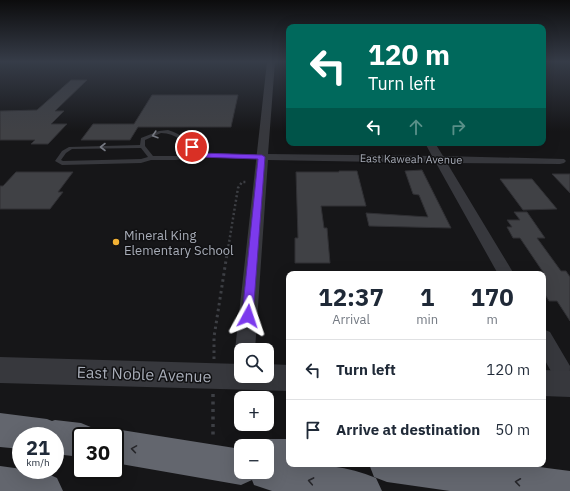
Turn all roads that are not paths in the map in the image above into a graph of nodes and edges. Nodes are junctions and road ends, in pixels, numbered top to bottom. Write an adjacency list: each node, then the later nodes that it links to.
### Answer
1 (269, 85): 5 (street)
2 (142, 146): 4 (lane, one-way to 2); 6 (lane); 6 (lane, one-way to 6)
3 (432, 146): 7 (street)
4 (198, 155): 5 (lane); 6 (lane)
5 (262, 157): 7 (street, East Kaweah Avenue); 10 (street)
6 (151, 158)
7 (440, 160): 8 (street, East Kaweah Avenue); 9 (street)
8 (560, 161)
9 (504, 271)
10 (246, 343)
11 (546, 343): 17 (street)
12 (0, 370): 13 (street, East Noble Avenue)
13 (234, 376)
14 (274, 377): 15 (street, East Noble Avenue)
15 (286, 378)
16 (546, 384): 17 (street)
17 (570, 384)
18 (0, 430): 19 (highway)
19 (12, 432)
20 (124, 447): 22 (highway, one-way to 20)
21 (227, 451): 22 (highway)
22 (170, 454): 25 (highway)
23 (274, 457): 24 (highway)
24 (286, 457)
25 (234, 466)
26 (408, 467): 29 (highway, one-way to 26)
27 (274, 473): 31 (highway, one-way to 27)
28 (0, 484): 30 (highway)
29 (570, 490)
30 (44, 491)
31 (363, 491)

